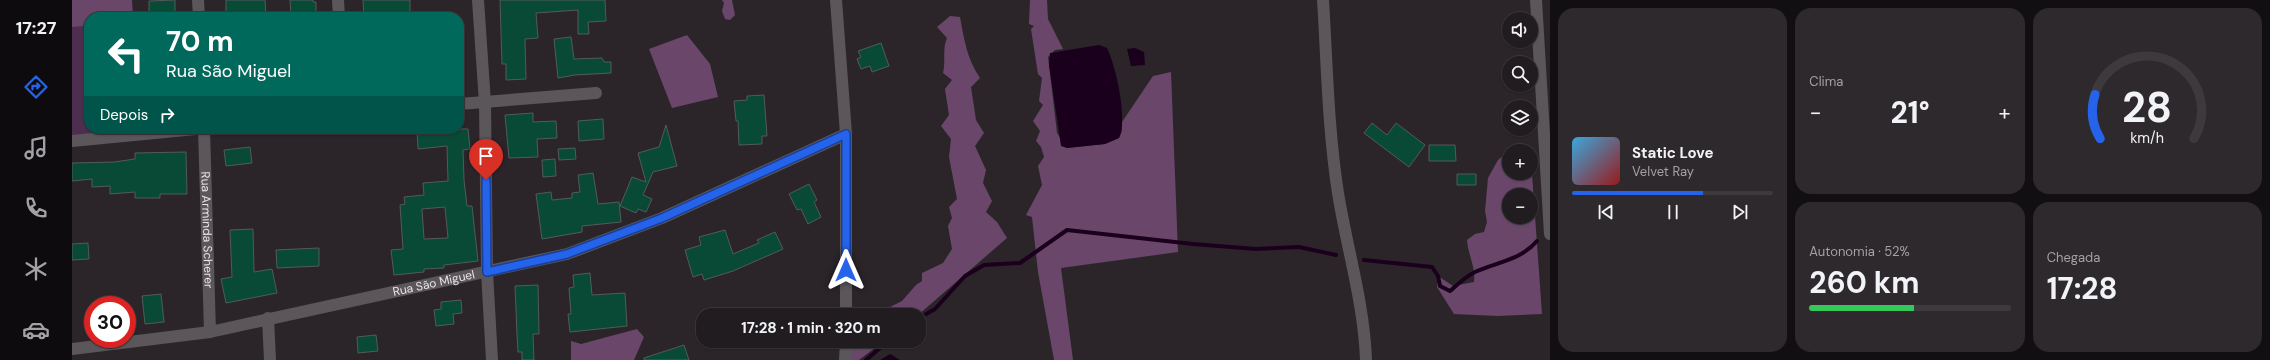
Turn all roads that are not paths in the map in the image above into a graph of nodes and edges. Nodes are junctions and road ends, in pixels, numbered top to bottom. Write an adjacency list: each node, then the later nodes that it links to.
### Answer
1 (198, 0): 7 (street)
2 (338, 0): 8 (street)
3 (478, 0): 11 (street)
4 (836, 0): 15 (street)
5 (1323, 0): 27 (street)
6 (1536, 0): 9 (street)
7 (199, 12)
8 (338, 12)
9 (1545, 66): 17 (street)
10 (596, 92): 11 (street)
11 (485, 103): 12 (street); 18 (street)
12 (464, 104)
13 (144, 134): 16 (street)
14 (204, 134): 21 (street, Rua Arminda Scherer)
15 (846, 134): 18 (street, Rua São Miguel); 19 (street)
16 (72, 141)
17 (1550, 234)
18 (487, 272): 20 (street, Rua São Miguel); 25 (street)
19 (846, 308)
20 (268, 318): 21 (street, Rua São Miguel); 24 (street)
21 (210, 332): 23 (street, Rua São Miguel)
22 (846, 348): 26 (street)
23 (72, 350)
24 (270, 360)
25 (492, 360)
26 (846, 360)
27 (1366, 360)

